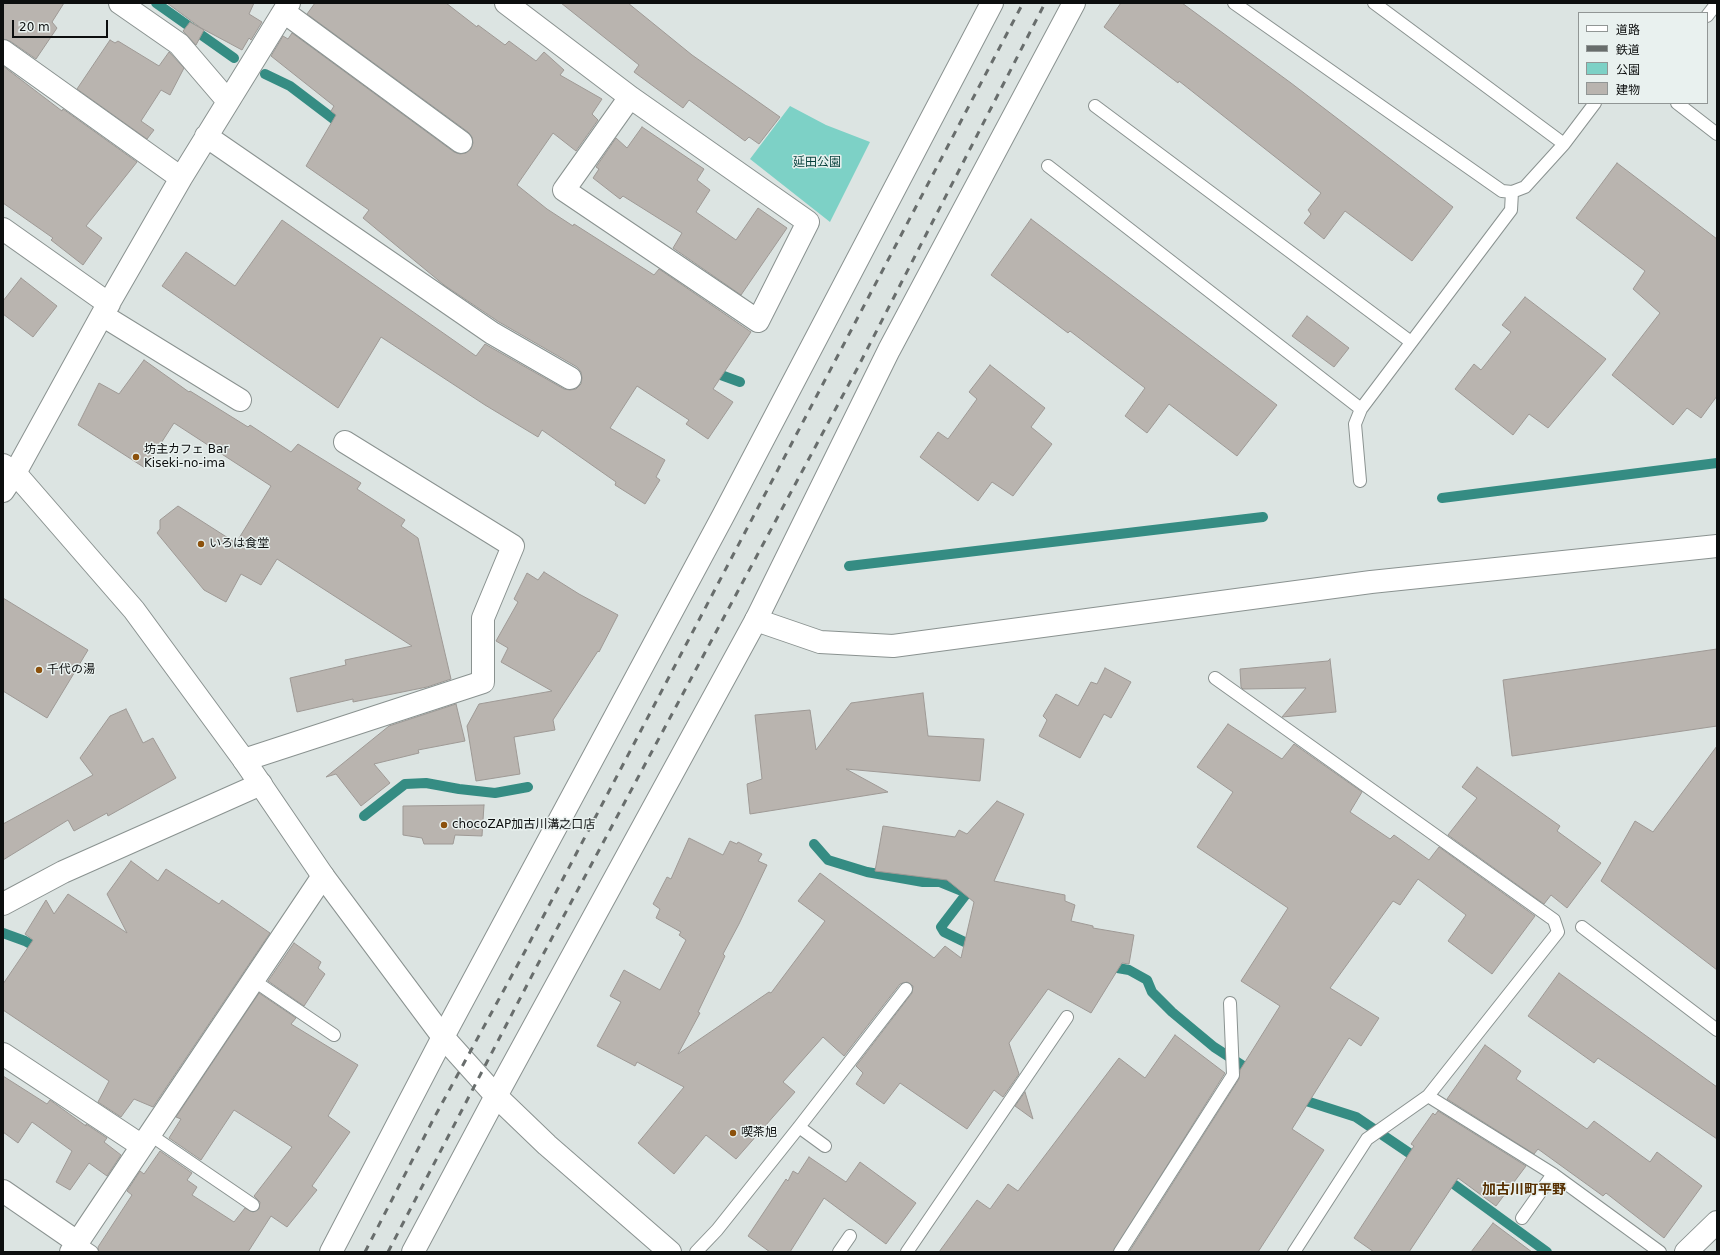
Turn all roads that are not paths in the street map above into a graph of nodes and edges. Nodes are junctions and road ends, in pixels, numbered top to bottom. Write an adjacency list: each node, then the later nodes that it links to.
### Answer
1 (120, 3): 12 (street)
2 (506, 3): 11 (street)
3 (992, 3): 47 (street)
4 (1074, 3): 34 (street)
5 (1234, 3): 22 (lane)
6 (1374, 3): 19 (lane)
7 (1717, 3): 9 (lane)
8 (286, 8): 12 (street); 18 (street)
9 (1708, 15)
10 (3, 51): 21 (street)
11 (630, 97): 11 (street)
12 (227, 100): 17 (street)
13 (1594, 104): 19 (lane)
14 (1678, 104): 16 (lane)
15 (1095, 106): 25 (lane)
16 (1717, 134)
17 (206, 136): 21 (street); 26 (street)
18 (461, 142)
19 (1564, 144): 22 (lane)
20 (1048, 166): 28 (lane)
21 (181, 178): 24 (street)
22 (1512, 192): 25 (lane)
23 (3, 229): 24 (street)
24 (106, 309): 27 (street); 30 (street)
25 (1411, 342): 28 (lane)
26 (570, 378)
27 (240, 400)
28 (1361, 409): 31 (lane)
29 (345, 442): 36 (street)
30 (9, 469): 32 (street); 36 (street)
31 (1360, 481)
32 (3, 491)
33 (1717, 546): 34 (street)
34 (756, 620): 49 (street)
35 (1215, 678): 50 (lane)
36 (244, 760): 37 (street)
37 (261, 784): 38 (street); 39 (street)
38 (323, 876): 41 (street); 47 (street)
39 (3, 904)
40 (1582, 927): 45 (lane)
41 (253, 980): 46 (lane); 52 (street)
42 (906, 989): 51 (lane)
43 (1230, 1003): 67 (lane)
44 (1067, 1017): 66 (lane)
45 (1717, 1030)
46 (334, 1035)
47 (443, 1037): 49 (street); 61 (street)
48 (3, 1054): 52 (street)
49 (496, 1096): 62 (street); 63 (street)
50 (1428, 1096): 54 (lane); 68 (lane)
51 (799, 1127): 53 (lane); 64 (lane)
52 (146, 1140): 56 (lane); 60 (street)
53 (825, 1146)
54 (1553, 1174): 57 (lane); 69 (lane)
55 (3, 1191): 60 (street)
56 (253, 1205)
57 (1522, 1218)
58 (1717, 1222): 70 (street)
59 (850, 1236): 65 (lane)
60 (80, 1249)
61 (331, 1252)
62 (413, 1252)
63 (670, 1252)
64 (696, 1252)
65 (839, 1252)
66 (907, 1252)
67 (1120, 1252)
68 (1294, 1252)
69 (1660, 1252)
70 (1686, 1252)

